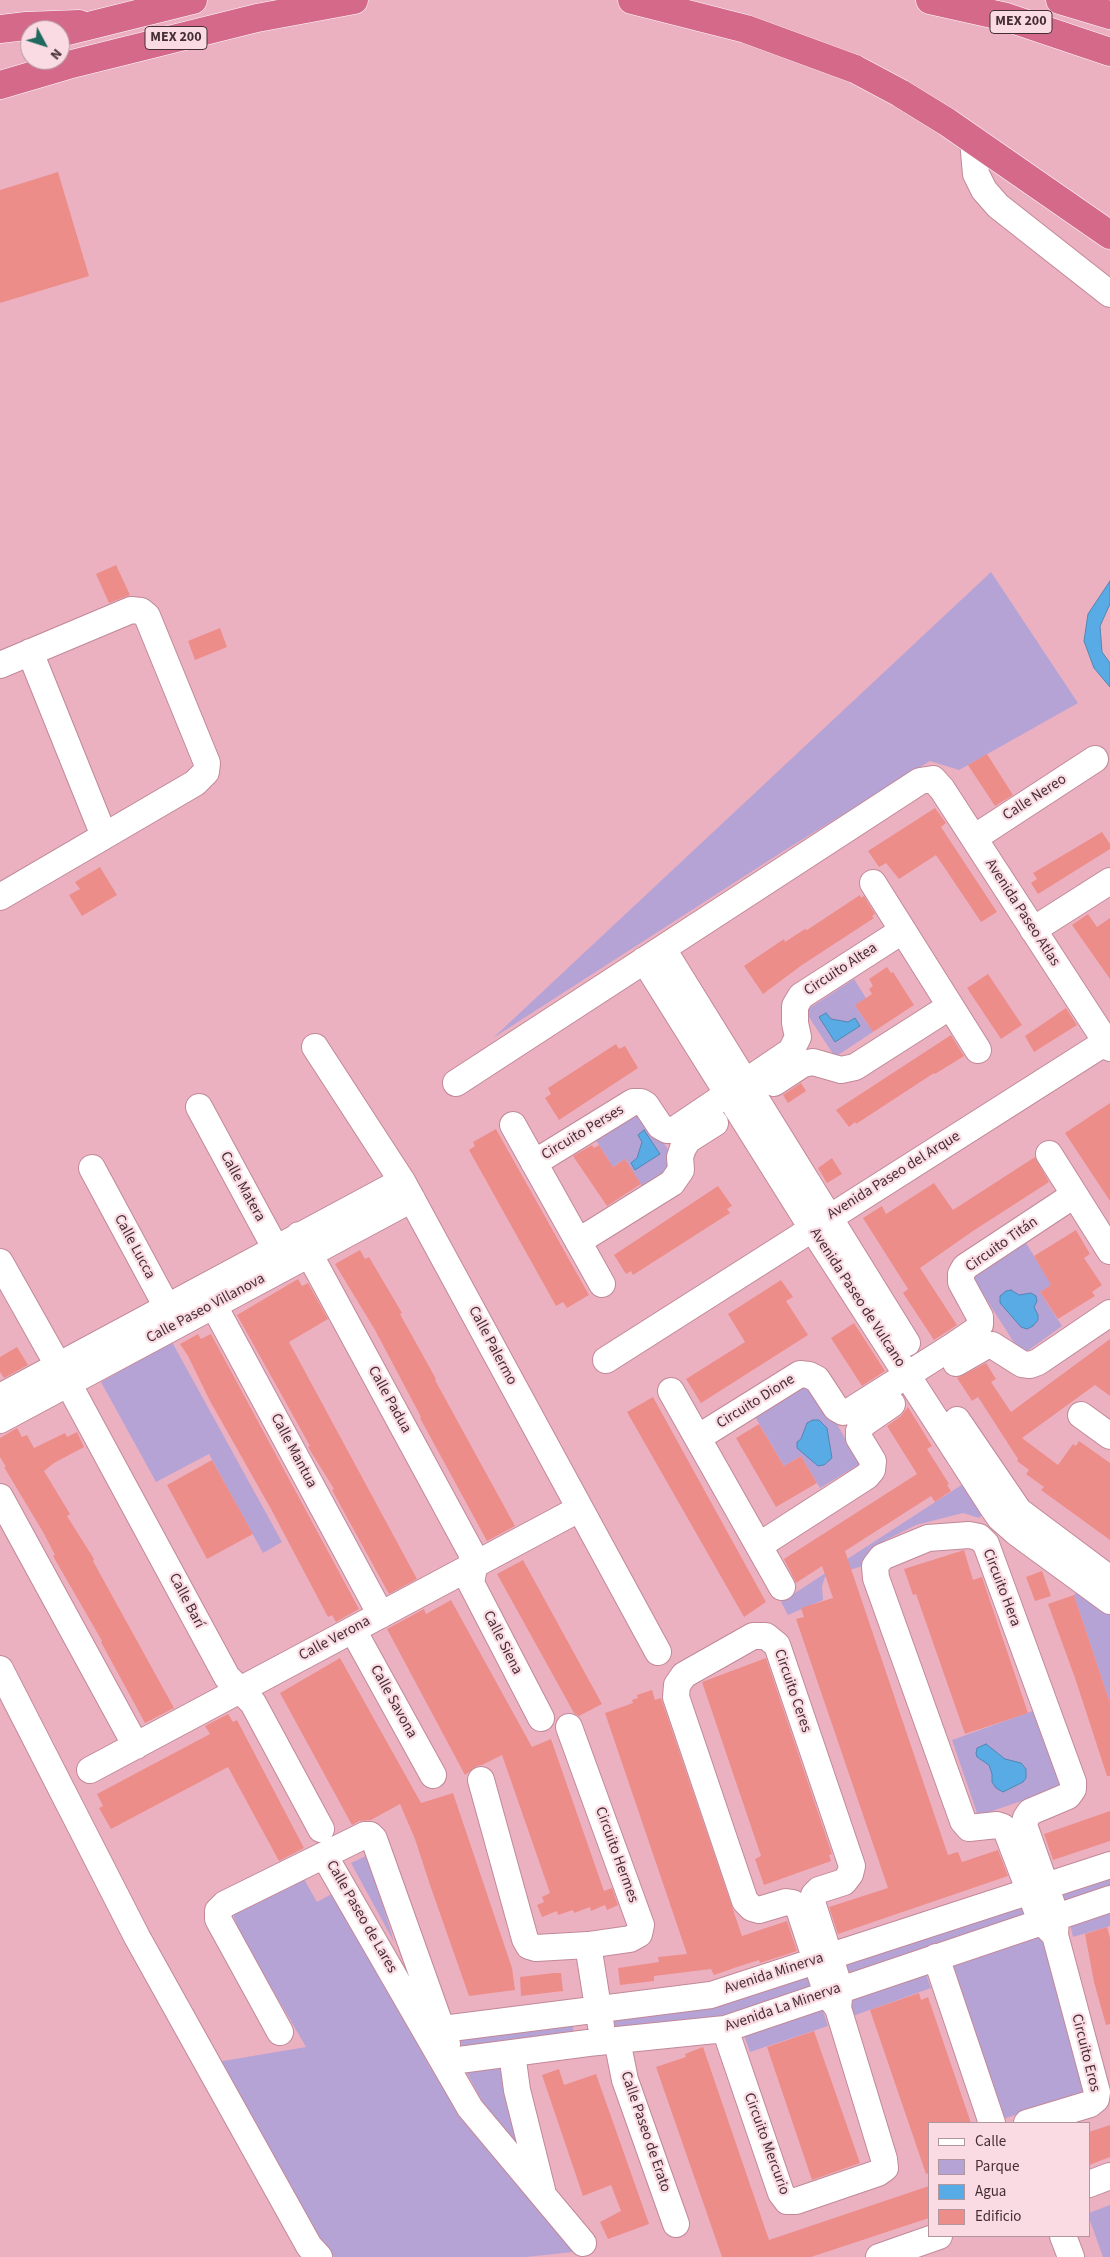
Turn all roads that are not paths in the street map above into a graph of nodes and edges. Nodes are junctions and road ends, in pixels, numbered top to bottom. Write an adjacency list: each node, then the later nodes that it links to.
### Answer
1 (193, 0): 7 (highway, MEX 200)
2 (354, 0): 13 (highway, MEX 200)
3 (632, 0): 14 (highway)
4 (930, 0): 12 (highway, MEX 200)
5 (1060, 0): 6 (highway, MEX 200)
6 (1110, 15)
7 (95, 23): 8 (highway); 9 (highway, MEX 200)
8 (0, 29)
9 (70, 29)
10 (20, 43): 11 (highway)
11 (0, 48)
12 (1110, 52)
13 (0, 85)
14 (973, 140): 15 (highway); 16 (street)
15 (1110, 235)
16 (1110, 294)
17 (30, 652): 18 (street); 20 (street); 20 (street)
18 (0, 665)
19 (1095, 759): 21 (street, Calle Nereo)
20 (104, 836): 24 (street)
21 (974, 838): 25 (street, Avenida Paseo Atlas); 27 (street, Avenida Paseo Atlas)
22 (1110, 881): 25 (street)
23 (873, 883): 26 (street)
24 (0, 897)
25 (1034, 930): 29 (street, Avenida Paseo Atlas)
26 (902, 931): 28 (street); 33 (street, Circuito Altea)
27 (653, 954): 32 (street); 33 (street, Avenida Paseo de Vulcano)
28 (949, 1007): 31 (street); 33 (street)
29 (1105, 1031): 41 (street, Avenida Paseo del Arque)
30 (315, 1046): 39 (street, Calle Palermo)
31 (978, 1050)
32 (456, 1083)
33 (741, 1095): 37 (street, Circuito Perses); 41 (street, Avenida Paseo de Vulcano); 42 (street)
34 (199, 1107): 45 (street, Calle Matera)
35 (513, 1125): 37 (street, Circuito Perses)
36 (1049, 1154): 40 (street)
37 (534, 1162): 42 (street, Circuito Perses)
38 (92, 1168): 50 (street, Calle Lucca)
39 (407, 1190): 43 (street, Calle Paseo Villanova); 61 (street, Calle Palermo)
40 (1074, 1196): 44 (street); 53 (street, Circuito Titán)
41 (820, 1222): 51 (street, Avenida Paseo del Arque); 53 (street, Avenida Paseo de Vulcano)
42 (579, 1241): 47 (street, Circuito Perses)
43 (304, 1245): 45 (street, Calle Paseo Villanova); 63 (street, Calle Padua)
44 (1110, 1252)
45 (281, 1257): 48 (street, Calle Paseo Villanova)
46 (0, 1262): 52 (street, Calle Barí)
47 (602, 1284)
48 (209, 1297): 50 (street, Calle Paseo Villanova); 67 (street, Calle Mantua)
49 (1110, 1313): 53 (street)
50 (172, 1316): 52 (street, Calle Paseo Villanova)
51 (606, 1360)
52 (63, 1375): 55 (street, Calle Paseo Villanova); 57 (street, Calle Paseo Villanova); 71 (street, Calle Barí)
53 (918, 1377): 59 (street, Circuito Dione); 62 (street); 64 (street, Avenida Paseo de Vulcano)
54 (671, 1391): 59 (street)
55 (0, 1398)
56 (1081, 1415): 58 (street)
57 (0, 1420)
58 (1110, 1436)
59 (699, 1437): 62 (street)
60 (0, 1497): 74 (street)
61 (580, 1509): 63 (street, Calle Verona); 69 (street, Calle Palermo)
62 (760, 1545): 65 (street)
63 (474, 1567): 67 (street, Calle Verona); 72 (street, Calle Siena)
64 (1096, 1577): 66 (street, Avenida Paseo de Vulcano)
65 (782, 1586)
66 (1110, 1601)
67 (381, 1615): 68 (street, Calle Verona)
68 (353, 1630): 71 (street, Calle Verona); 76 (street, Calle Savona)
69 (658, 1652)
70 (0, 1669): 104 (street)
71 (240, 1690): 74 (street, Calle Verona); 78 (street, Calle Barí)
72 (541, 1718)
73 (568, 1727): 84 (street, Circuito Hermes)
74 (136, 1746): 75 (street, Calle Verona)
75 (90, 1770)
76 (433, 1775)
77 (481, 1780): 84 (street, Circuito Hermes)
78 (321, 1829)
79 (324, 1855): 90 (street, Calle Paseo de Lares); 90 (street, Calle Paseo de Lares); 91 (street)
80 (1110, 1865): 81 (street, Avenida Minerva)
81 (1038, 1888): 81 (street, Circuito Hera); 83 (street, Circuito Hera); 86 (street, Avenida Minerva)
82 (1110, 1899): 83 (street, Avenida La Minerva)
83 (1050, 1924): 85 (street, Avenida La Minerva); 96 (street, Circuito Eros)
84 (580, 1946): 88 (street)
85 (936, 1957): 87 (street, Avenida La Minerva); 95 (street)
86 (823, 1959): 86 (street, Circuito Ceres); 87 (street, Circuito Mercurio); 88 (street, Avenida Minerva)
87 (835, 1997): 89 (street, Avenida La Minerva); 89 (street, Circuito Mercurio)
88 (590, 2010): 90 (street, Avenida Minerva); 92 (street)
89 (725, 2029): 92 (street, Avenida La Minerva)
90 (434, 2030): 94 (street, Calle Paseo de Lares)
91 (280, 2032)
92 (603, 2041): 93 (street, Avenida La Minerva); 100 (street, Calle Paseo de Erato)
93 (512, 2053): 94 (street, Avenida La Minerva); 99 (street, Calle Paseo de Lares)
94 (448, 2062): 99 (street, Calle Paseo de Lares)
95 (992, 2122)
96 (1030, 2122)
97 (1110, 2176): 98 (street)
98 (1090, 2184)
99 (543, 2195): 102 (street, Calle Paseo de Lares)
100 (676, 2224)
101 (1063, 2237): 106 (street)
102 (583, 2243)
103 (936, 2244): 105 (street)
104 (318, 2257)
105 (879, 2257)
106 (1071, 2257)

